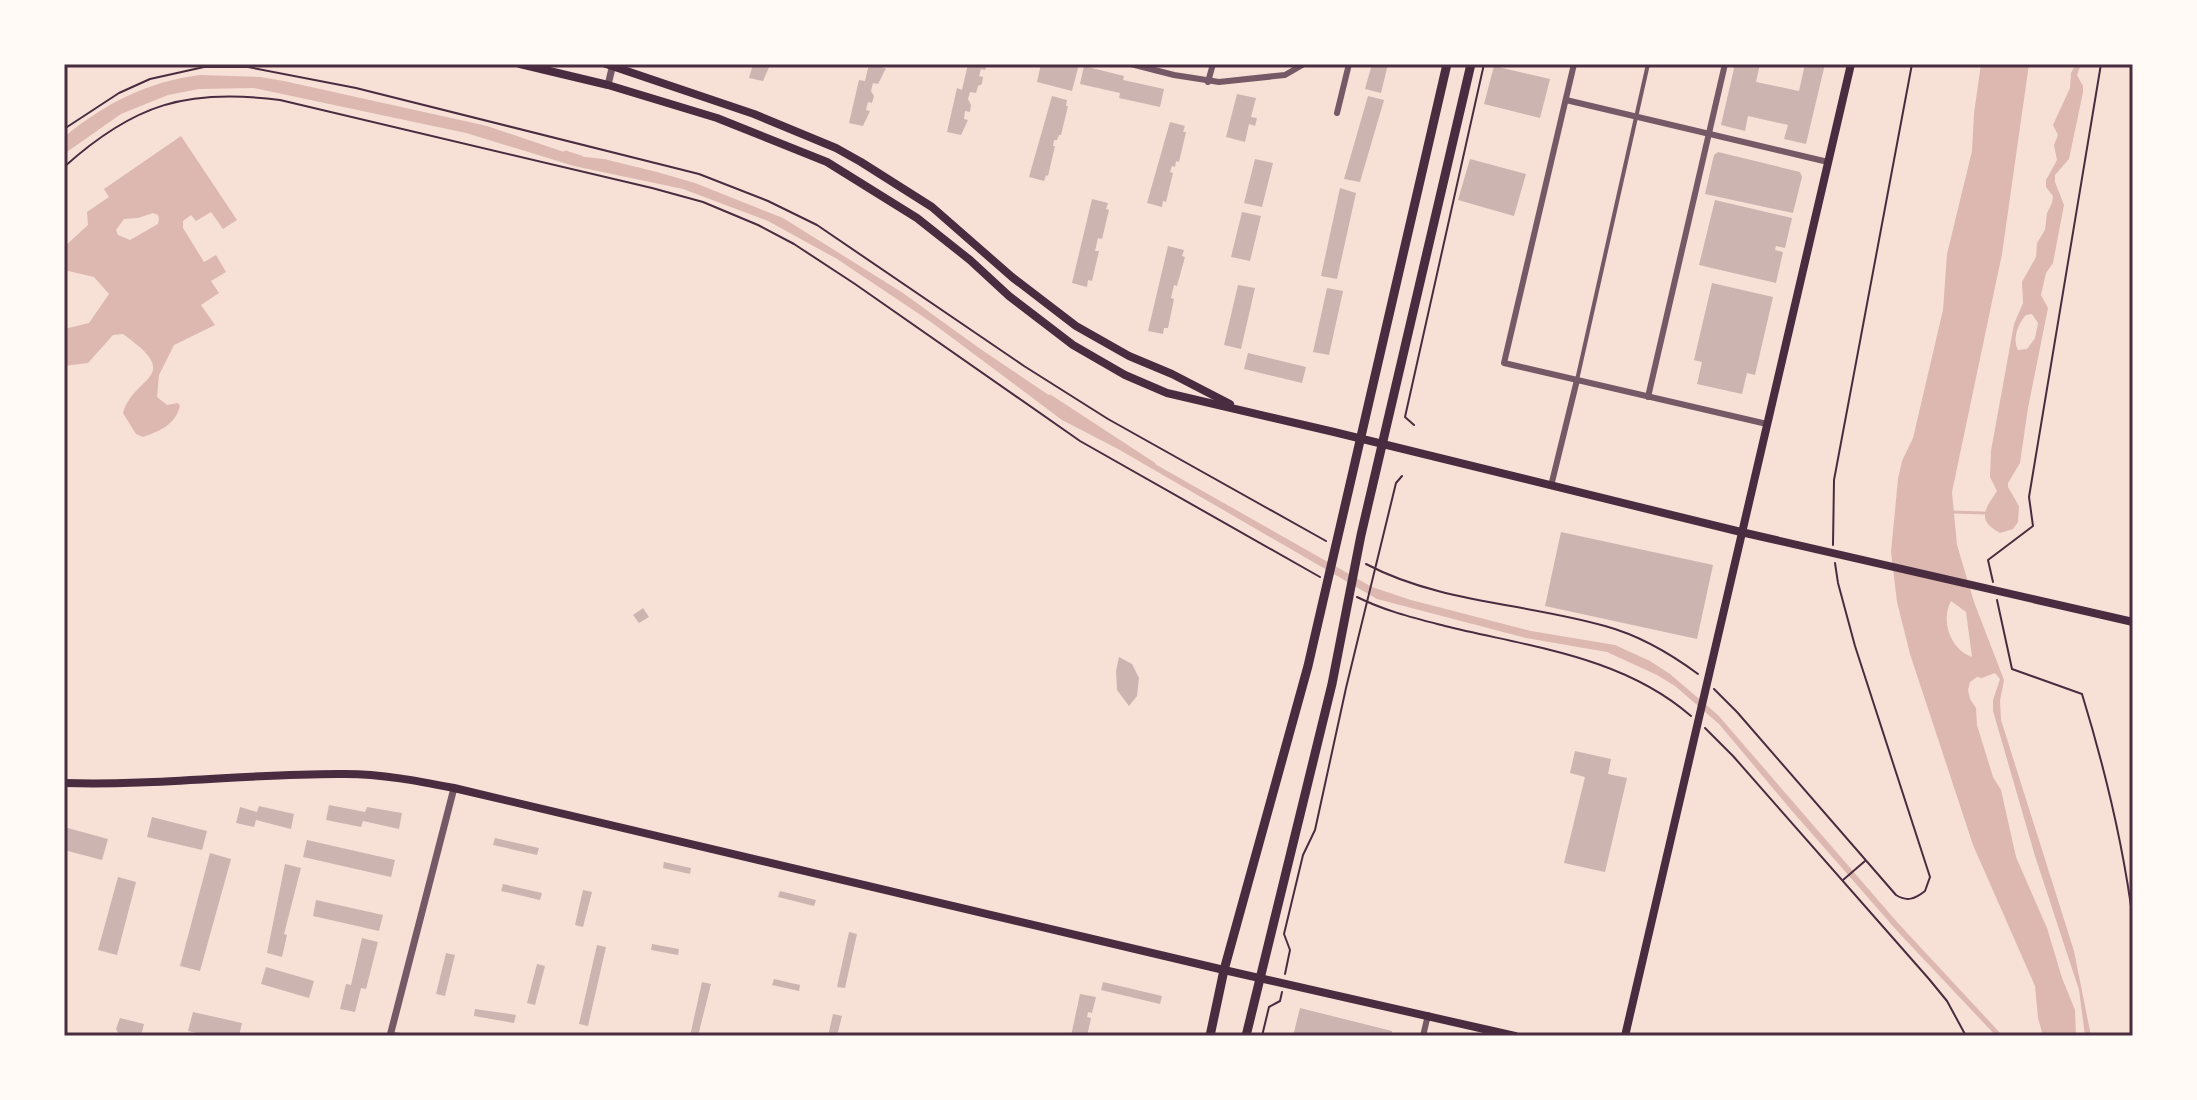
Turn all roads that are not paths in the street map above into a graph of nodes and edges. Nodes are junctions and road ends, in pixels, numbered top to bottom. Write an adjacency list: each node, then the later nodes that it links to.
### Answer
1 (520, 64): 14 (main road)
2 (1131, 64): 13 (street)
3 (1213, 64): 13 (street)
4 (1304, 64): 13 (street)
5 (1349, 64): 16 (street)
6 (1447, 64): 24 (main road)
7 (1471, 64): 25 (main road)
8 (1574, 64): 15 (street)
9 (1648, 64): 17 (street)
10 (1725, 64): 18 (street)
11 (1851, 64): 19 (main road)
12 (610, 65): 14 (street); 22 (main road)
13 (1208, 82)
14 (608, 85): 22 (main road)
15 (1566, 100): 17 (street); 20 (street)
16 (1337, 113)
17 (1636, 116): 18 (street); 20 (street)
18 (1709, 133): 19 (street); 21 (street)
19 (1828, 162): 23 (main road)
20 (1577, 380): 21 (street); 26 (street)
21 (1648, 397): 23 (street)
22 (1241, 410): 24 (main road)
23 (1767, 424): 27 (main road)
24 (1359, 440): 25 (main road); 31 (main road)
25 (1382, 444): 26 (main road); 32 (main road)
26 (1551, 486): 27 (main road)
27 (1741, 532): 28 (main road); 39 (main road)
28 (2133, 622)
29 (64, 783): 30 (main road)
30 (454, 788): 31 (main road); 34 (street)
31 (1224, 970): 32 (main road); 35 (main road)
32 (1259, 978): 33 (main road); 36 (main road)
33 (1428, 1015): 37 (street); 38 (main road)
34 (393, 1036)
35 (1210, 1036)
36 (1246, 1036)
37 (1423, 1036)
38 (1515, 1036)
39 (1625, 1036)

